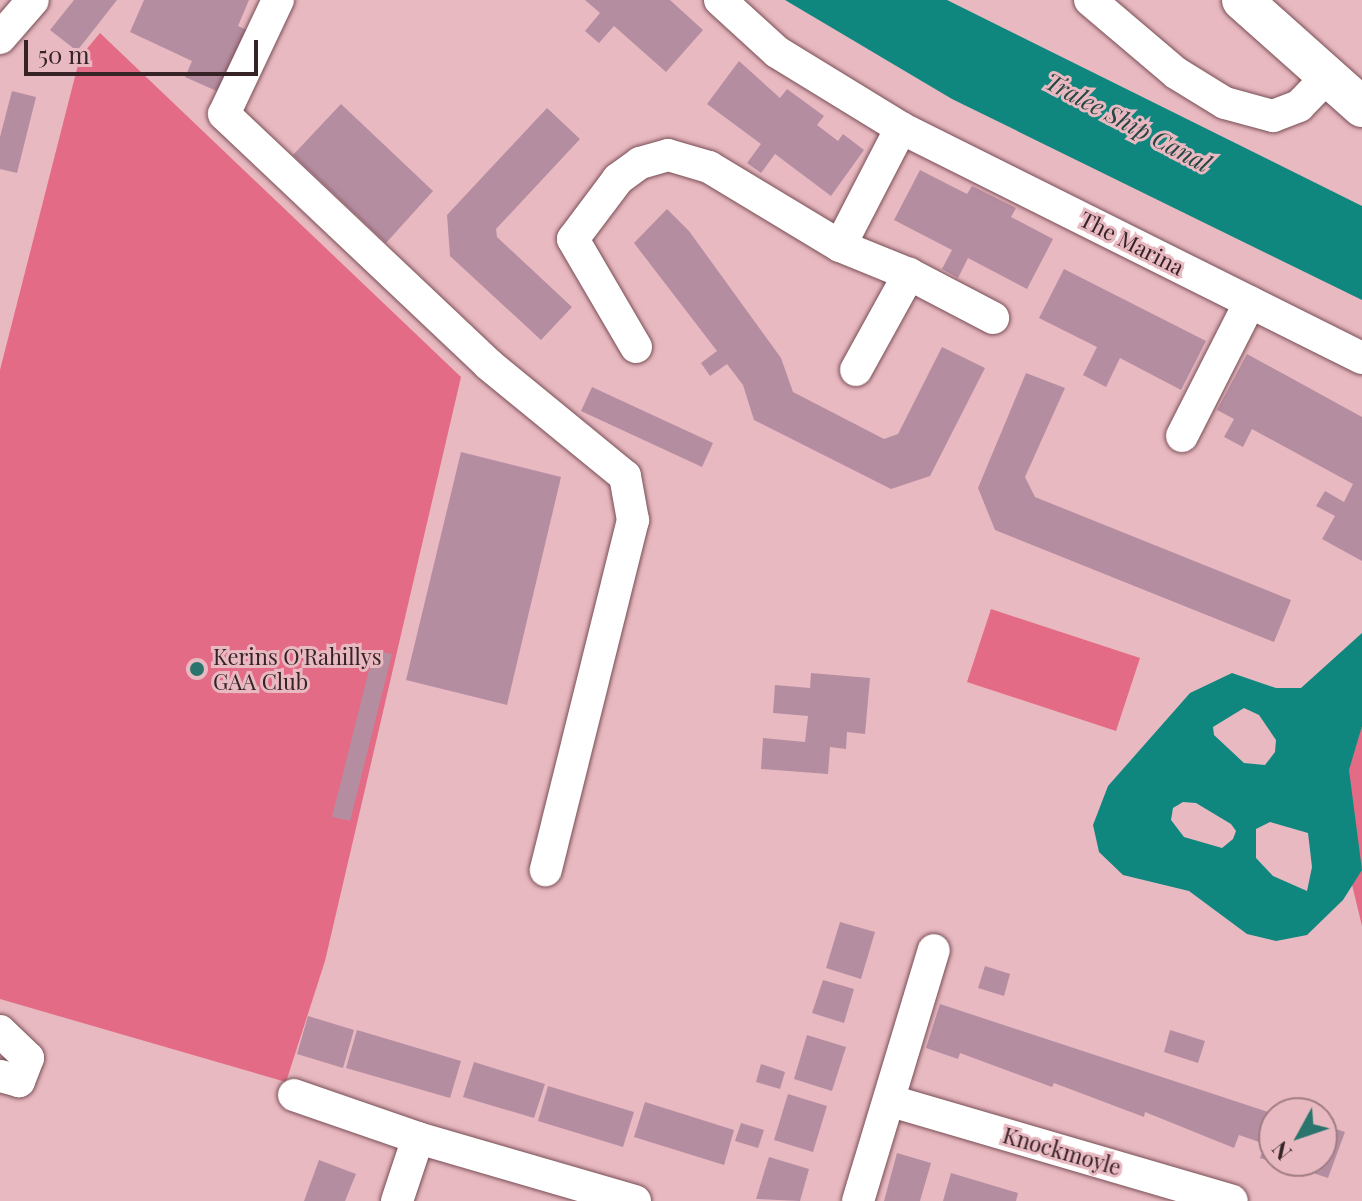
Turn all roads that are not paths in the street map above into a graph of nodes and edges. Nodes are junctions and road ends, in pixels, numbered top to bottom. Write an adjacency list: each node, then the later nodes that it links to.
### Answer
1 (33, 0): 6 (street)
2 (278, 0): 18 (street)
3 (720, 0): 9 (street, The Marina)
4 (1090, 0): 7 (street)
5 (1242, 0): 7 (main road)
6 (0, 38)
7 (1328, 76): 8 (main road)
8 (1362, 107)
9 (901, 128): 10 (street); 12 (street, The Marina)
10 (840, 246): 11 (street); 14 (street)
11 (909, 274): 13 (street); 16 (street)
12 (1250, 302): 15 (street, The Marina); 17 (street)
13 (993, 318)
14 (636, 347)
15 (1362, 358)
16 (856, 370)
17 (1182, 436)
18 (546, 870)
19 (934, 950): 23 (street)
20 (0, 1031): 21 (street)
21 (0, 1076)
22 (294, 1095): 24 (street)
23 (891, 1101): 27 (street); 28 (street, Knockmoyle)
24 (418, 1138): 25 (street); 26 (street)
25 (397, 1201)
26 (635, 1201)
27 (858, 1201)
28 (1232, 1201)

